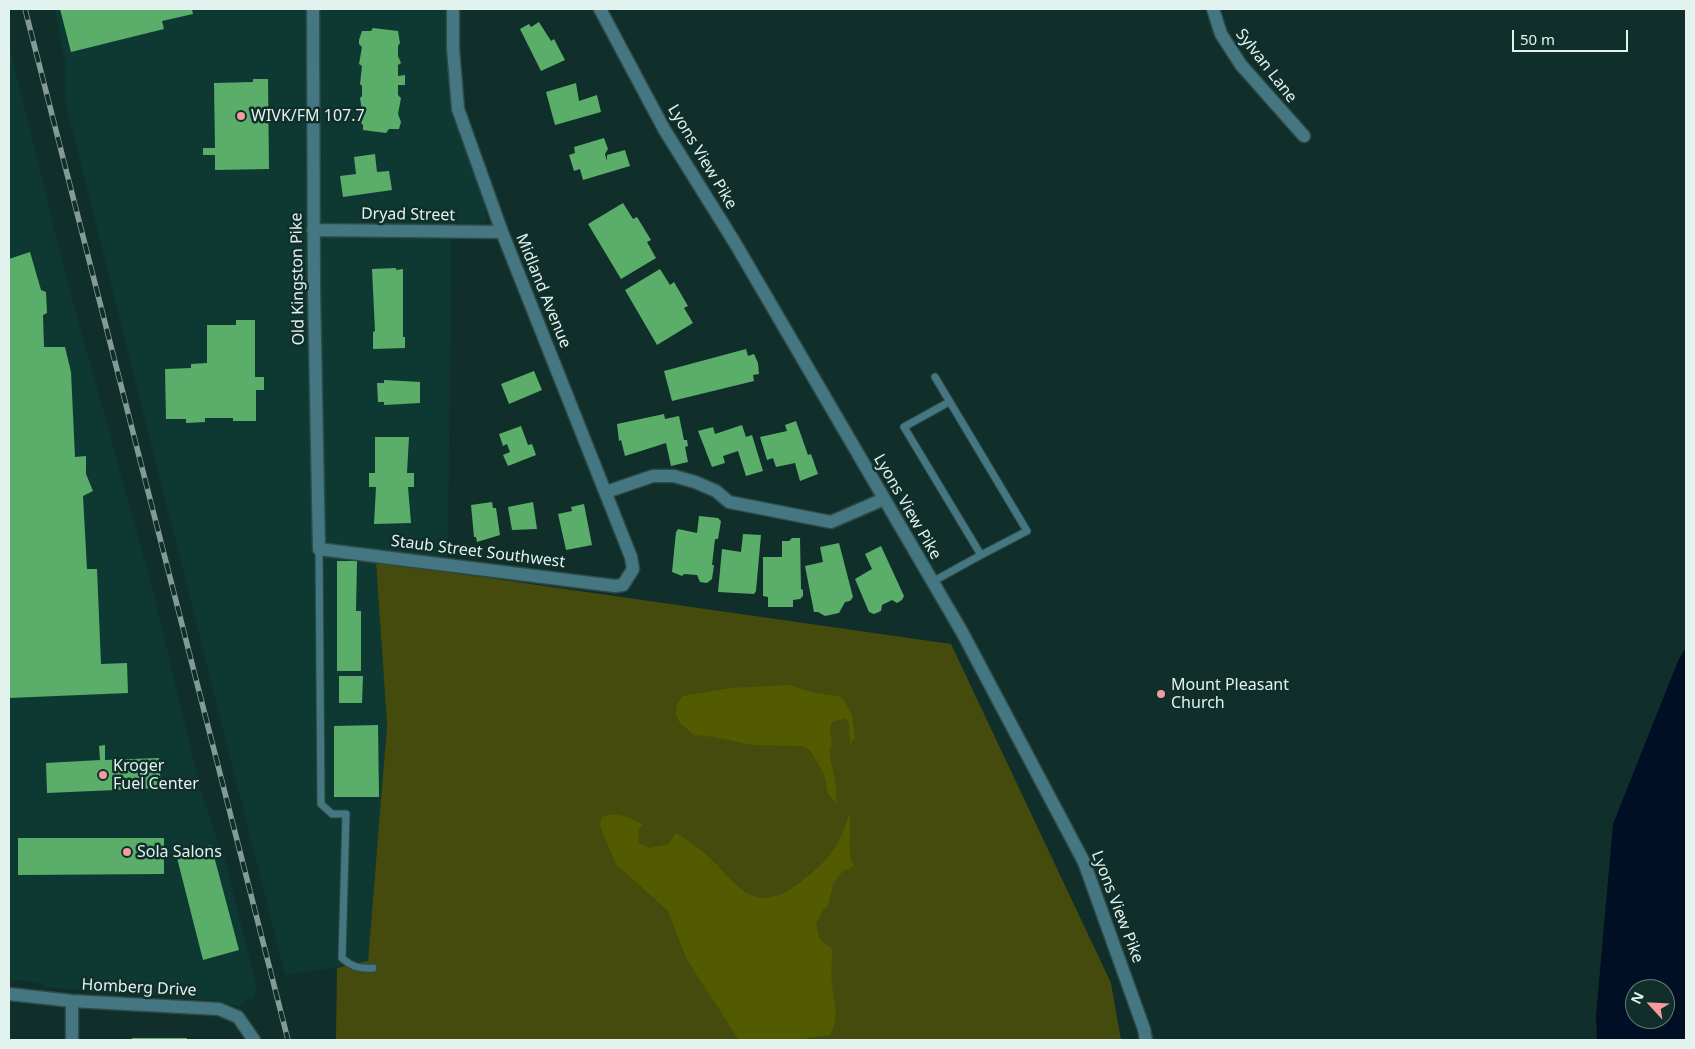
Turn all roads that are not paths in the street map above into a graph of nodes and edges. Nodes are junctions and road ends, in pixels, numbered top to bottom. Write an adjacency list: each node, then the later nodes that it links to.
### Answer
1 (313, 9): 6 (street, Old Kingston Pike)
2 (453, 9): 7 (street, Midland Avenue)
3 (600, 9): 11 (street, Lyons View Pike)
4 (1213, 9): 5 (street, Sylvan Lane)
5 (1304, 136)
6 (313, 230): 7 (street, Dryad Street); 12 (street, Old Kingston Pike)
7 (502, 232): 10 (street, Midland Avenue)
8 (935, 378): 9 (lane)
9 (949, 402): 13 (lane); 13 (lane)
10 (606, 492): 11 (street); 14 (street, Midland Avenue)
11 (884, 499): 15 (street, Lyons View Pike)
12 (319, 548): 14 (street, Staub Street Southwest); 16 (lane)
13 (981, 555): 15 (lane)
14 (629, 578)
15 (932, 582): 21 (street, Lyons View Pike)
16 (373, 968)
17 (9, 994): 18 (street, Homberg Drive)
18 (72, 1001): 19 (street); 20 (street, Homberg Drive)
19 (72, 1040)
20 (254, 1040)
21 (1146, 1040)

